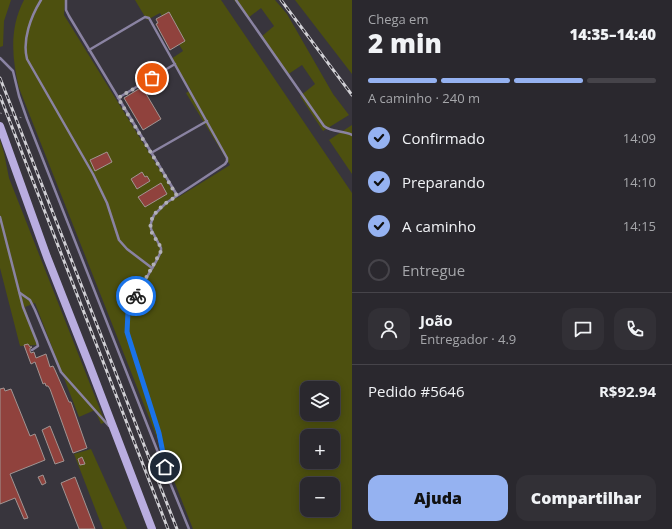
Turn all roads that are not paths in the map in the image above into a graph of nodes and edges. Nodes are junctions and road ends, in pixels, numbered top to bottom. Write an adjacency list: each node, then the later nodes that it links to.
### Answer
1 (42, 0): 14 (lane)
2 (66, 0): 4 (lane)
3 (236, 0): 10 (lane)
4 (89, 50): 6 (lane); 7 (lane)
5 (0, 58): 18 (lane)
6 (175, 64): 7 (lane); 8 (lane)
7 (118, 98): 11 (lane)
8 (207, 121): 11 (lane); 12 (lane)
9 (0, 126): 17 (street)
10 (352, 135)
11 (151, 153): 12 (lane)
12 (177, 196): 14 (lane)
13 (0, 217): 15 (lane)
14 (152, 268): 18 (lane)
15 (20, 293): 16 (lane); 17 (lane)
16 (32, 350)
17 (115, 433): 19 (street)
18 (166, 468): 20 (lane)
19 (152, 529)
20 (189, 529)

